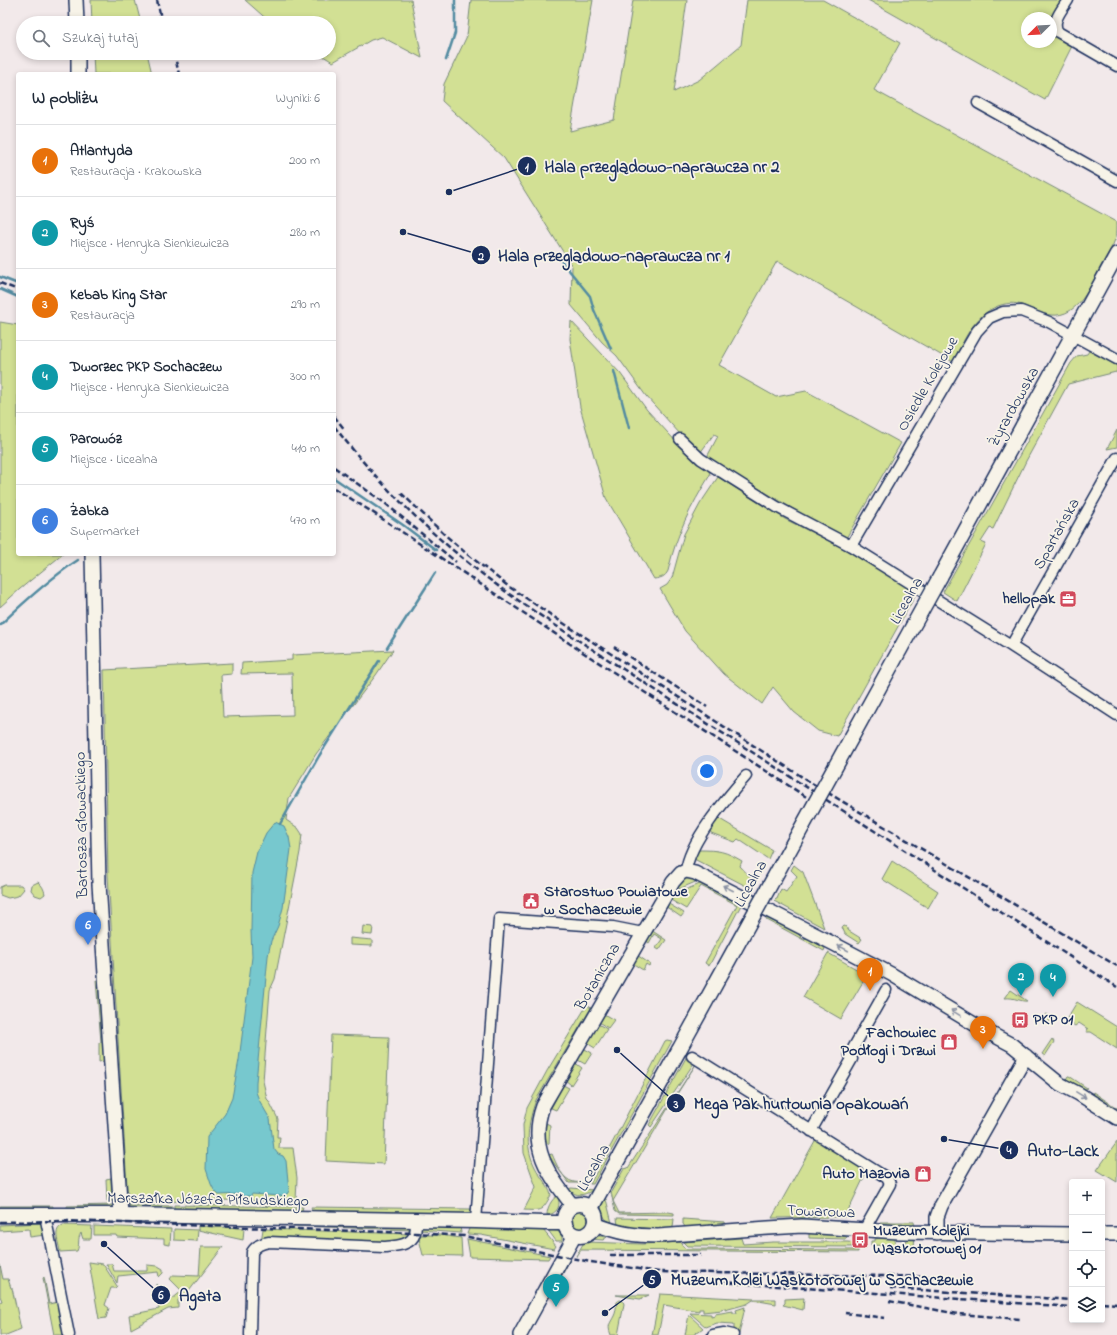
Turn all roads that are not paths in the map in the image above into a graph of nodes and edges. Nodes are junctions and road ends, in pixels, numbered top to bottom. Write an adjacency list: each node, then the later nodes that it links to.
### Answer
1 (76, 0): 3 (street)
2 (1068, 0): 5 (street)
3 (77, 16)
4 (78, 60): 6 (street)
5 (1117, 66)
6 (78, 72)
7 (978, 103): 8 (street)
8 (1117, 181)
9 (1117, 254): 10 (main road, Żyrardowska)
10 (1073, 335): 11 (street); 14 (street, Osiedle Kolejowe); 16 (main road, Żyrardowska)
11 (1117, 359)
12 (680, 439): 14 (street)
13 (1117, 458): 17 (street, Spartańska)
14 (851, 546): 17 (street)
15 (92, 556): 32 (street, Bartosza Głowackiego)
16 (940, 577): 24 (main road, Licealna, bridge)
17 (1011, 646): 18 (street)
18 (1117, 714)
19 (746, 776): 20 (street)
20 (686, 872): 21 (street, one-way to 20); 22 (street, Botaniczna)
21 (763, 907): 24 (street, Licealna); 25 (street, one-way to 21)
22 (643, 933): 28 (street, Botaniczna); 34 (street)
23 (886, 990): 27 (street)
24 (686, 1050): 27 (street); 29 (main road, Licealna)
25 (1026, 1056): 26 (street, one-way to 26); 38 (street)
26 (1117, 1118)
27 (812, 1131): 37 (street)
28 (573, 1206): 29 (main road); 35 (main road)
29 (591, 1208): 36 (main road)
30 (0, 1215): 31 (main road, Marszałka Józefa Piłsudskiego)
31 (45, 1215): 32 (main road, Marszałka Józefa Piłsudskiego); 43 (street)
32 (121, 1215): 33 (main road, Marszałka Józefa Piłsudskiego)
33 (416, 1220): 34 (main road, Marszałka Józefa Piłsudskiego); 44 (street)
34 (476, 1221): 35 (main road, Marszałka Józefa Piłsudskiego)
35 (565, 1223): 42 (main road)
36 (596, 1224): 37 (street, Towarowa); 42 (main road)
37 (864, 1230): 38 (street, Towarowa)
38 (937, 1233): 39 (street, Towarowa)
39 (1069, 1234)
40 (1105, 1234): 41 (street)
41 (1117, 1234)
42 (575, 1235): 45 (street)
43 (69, 1335)
44 (250, 1335)
45 (520, 1335)
46 (713, 1335): 47 (street)
47 (733, 1335)

